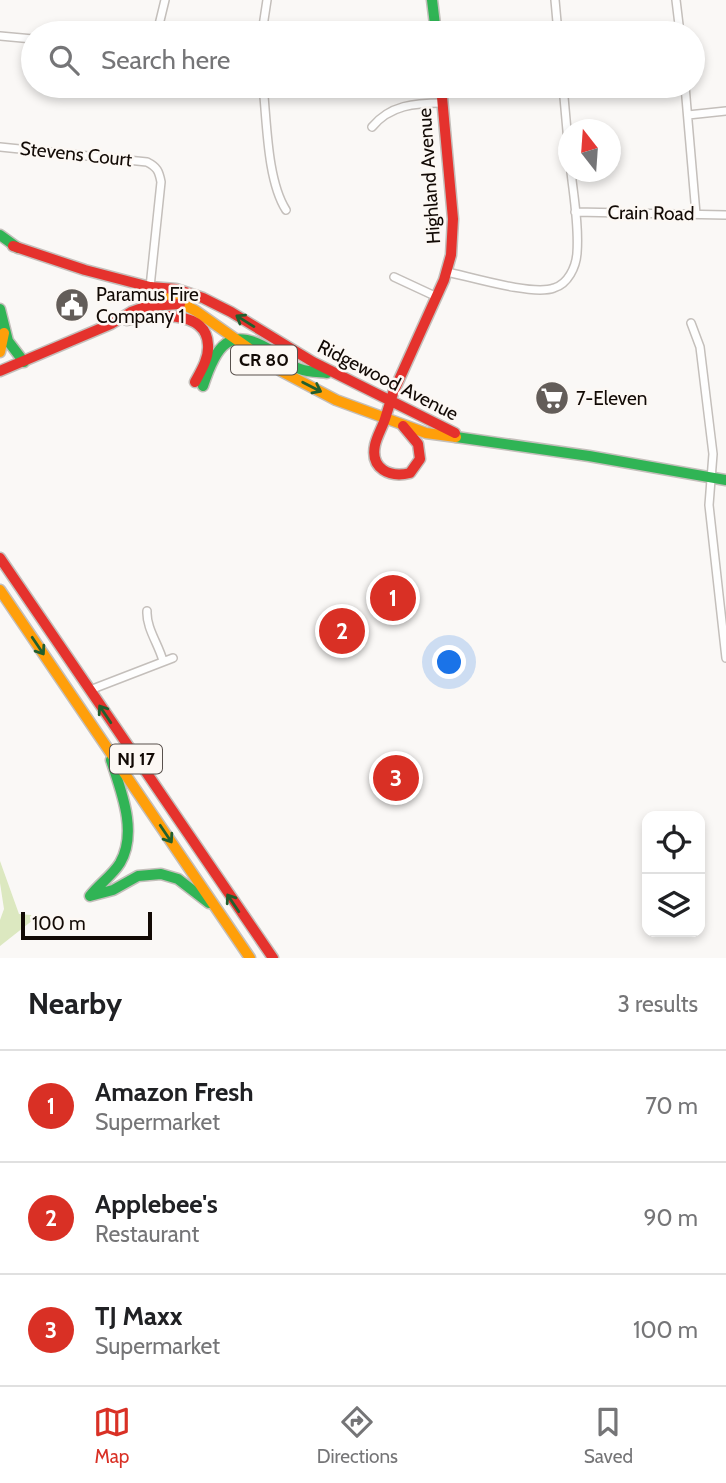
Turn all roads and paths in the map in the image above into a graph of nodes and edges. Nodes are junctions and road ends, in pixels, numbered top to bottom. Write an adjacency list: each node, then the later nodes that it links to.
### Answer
1 (165, 0): 6 (street)
2 (267, 0): 7 (street)
3 (432, 0): 8 (main road)
4 (555, 0): 9 (street)
5 (677, 0): 10 (street)
6 (160, 21)
7 (264, 21)
8 (435, 21)
9 (557, 21)
10 (679, 21)
11 (0, 36): 12 (street)
12 (21, 38)
13 (264, 98): 24 (street)
14 (442, 98): 17 (main road, Highland Avenue)
15 (564, 98): 20 (street)
16 (686, 98): 19 (street)
17 (442, 103): 21 (street); 31 (main road, Highland Avenue)
18 (726, 111): 19 (street)
19 (688, 115): 26 (street)
20 (567, 119)
21 (372, 127)
22 (0, 147): 33 (street, Stevens Court)
23 (572, 182): 25 (street)
24 (286, 210)
25 (575, 212): 26 (street, Crain Road); 31 (street)
26 (696, 214): 27 (street, Crain Road)
27 (726, 215)
28 (0, 235): 30 (main road)
29 (0, 241): 30 (main road, Ridgewood Avenue / CR 80)
30 (18, 248): 33 (main road, Ridgewood Avenue / CR 80)
31 (447, 272): 34 (main road, Highland Avenue)
32 (394, 276): 34 (street)
33 (150, 286): 35 (main road, Ridgewood Avenue / CR 80); 44 (main road, Ridgewood Avenue / CR 80, one-way to 33)
34 (437, 297): 45 (main road, Highland Avenue)
35 (183, 304): 38 (main road); 40 (main road, Ridgewood Avenue / CR 80)
36 (0, 309): 39 (main road)
37 (691, 323): 49 (street)
38 (111, 324): 40 (main road); 42 (main road)
39 (4, 327): 41 (main road); 42 (main road)
40 (233, 338): 44 (main road); 46 (main road, Ridgewood Avenue / CR 80, one-way to 46)
41 (0, 352)
42 (24, 362): 43 (main road)
43 (0, 371)
44 (336, 375): 45 (main road, Ridgewood Avenue / CR 80)
45 (390, 402): 46 (main road, Highland Avenue); 48 (main road, Ridgewood Avenue / CR 80)
46 (385, 419): 47 (main road, Ridgewood Avenue / CR 80); 47 (main road)
47 (402, 425): 48 (main road, Ridgewood Avenue / CR 80)
48 (460, 436): 49 (main road, Ridgewood Avenue / CR 80)
49 (712, 478): 50 (main road, Ridgewood Avenue / CR 80); 55 (street)
50 (726, 480)
51 (0, 558): 57 (main road, NJ 17)
52 (0, 590): 58 (main road, NJ 17, one-way to 58)
53 (147, 611): 56 (street)
54 (173, 658): 56 (street)
55 (726, 658)
56 (163, 661): 57 (street)
57 (89, 690): 61 (main road, NJ 17, one-way to 57)
58 (104, 743): 59 (main road, NJ 17, one-way to 59); 59 (main road)
59 (218, 911): 60 (main road, NJ 17)
60 (250, 958)
61 (273, 958)

